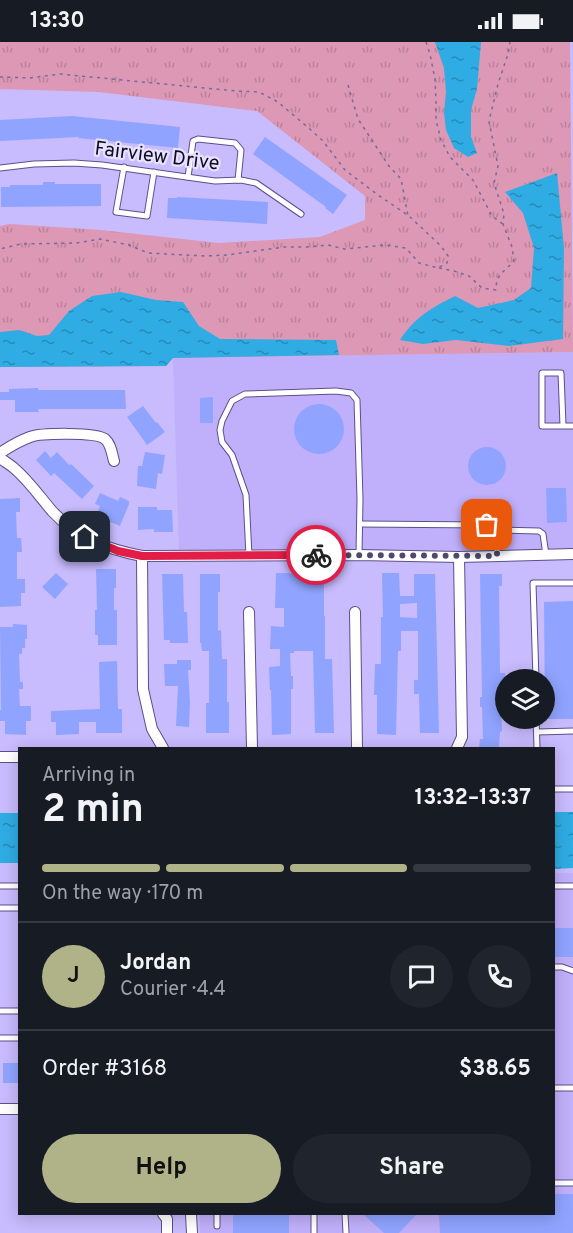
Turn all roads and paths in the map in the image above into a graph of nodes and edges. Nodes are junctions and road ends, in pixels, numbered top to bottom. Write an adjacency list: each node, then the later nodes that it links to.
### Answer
1 (426, 42): 11 (path)
2 (510, 42): 11 (path)
3 (348, 85): 10 (path)
4 (124, 167): 5 (lane, Fairview Drive); 6 (lane, Fairview Drive); 6 (lane)
5 (0, 168)
6 (154, 172): 7 (lane, Fairview Drive)
7 (188, 177): 8 (lane, Fairview Drive); 8 (lane)
8 (238, 180): 9 (lane, Fairview Drive)
9 (301, 214)
10 (408, 216)
11 (503, 224): 12 (path)
12 (438, 268)
13 (563, 426): 13 (lane); 14 (lane)
14 (573, 426)
15 (0, 453): 17 (street)
16 (0, 458): 24 (street)
17 (114, 461)
18 (360, 525): 19 (lane); 21 (lane); 22 (lane)
19 (497, 530): 23 (lane); 26 (lane)
20 (573, 554): 23 (street)
21 (249, 555): 22 (street); 24 (street)
22 (359, 555): 25 (street)
23 (546, 555): 26 (street)
24 (142, 556): 34 (street)
25 (459, 556): 26 (street); 37 (street)
26 (497, 556)
27 (573, 583): 30 (lane)
28 (249, 612): 35 (street)
29 (355, 612): 36 (street)
30 (536, 669)
31 (537, 729): 33 (lane)
32 (573, 731): 33 (lane)
33 (537, 732): 38 (lane)
34 (162, 747)
35 (252, 747)
36 (357, 747)
37 (457, 747)
38 (537, 747)
39 (0, 757): 40 (street)
40 (18, 757)
41 (555, 789): 42 (lane)
42 (573, 789)
43 (0, 886): 44 (lane)
44 (18, 886)
45 (555, 886): 46 (lane)
46 (573, 886)
47 (0, 908): 48 (lane)
48 (18, 908)
49 (555, 967): 50 (lane)
50 (573, 971)
51 (0, 1011): 52 (lane)
52 (18, 1011)
53 (0, 1038): 54 (lane)
54 (18, 1038)
55 (555, 1088): 56 (lane)
56 (573, 1088)
57 (0, 1109): 58 (street)
58 (18, 1109)
59 (555, 1183): 60 (lane)
60 (573, 1183)
61 (164, 1215): 67 (street)
62 (191, 1215): 68 (street)
63 (217, 1215): 66 (lane)
64 (314, 1215): 69 (lane)
65 (345, 1215): 70 (lane)
66 (217, 1226)
67 (167, 1233)
68 (192, 1233)
69 (314, 1233)
70 (346, 1233)

